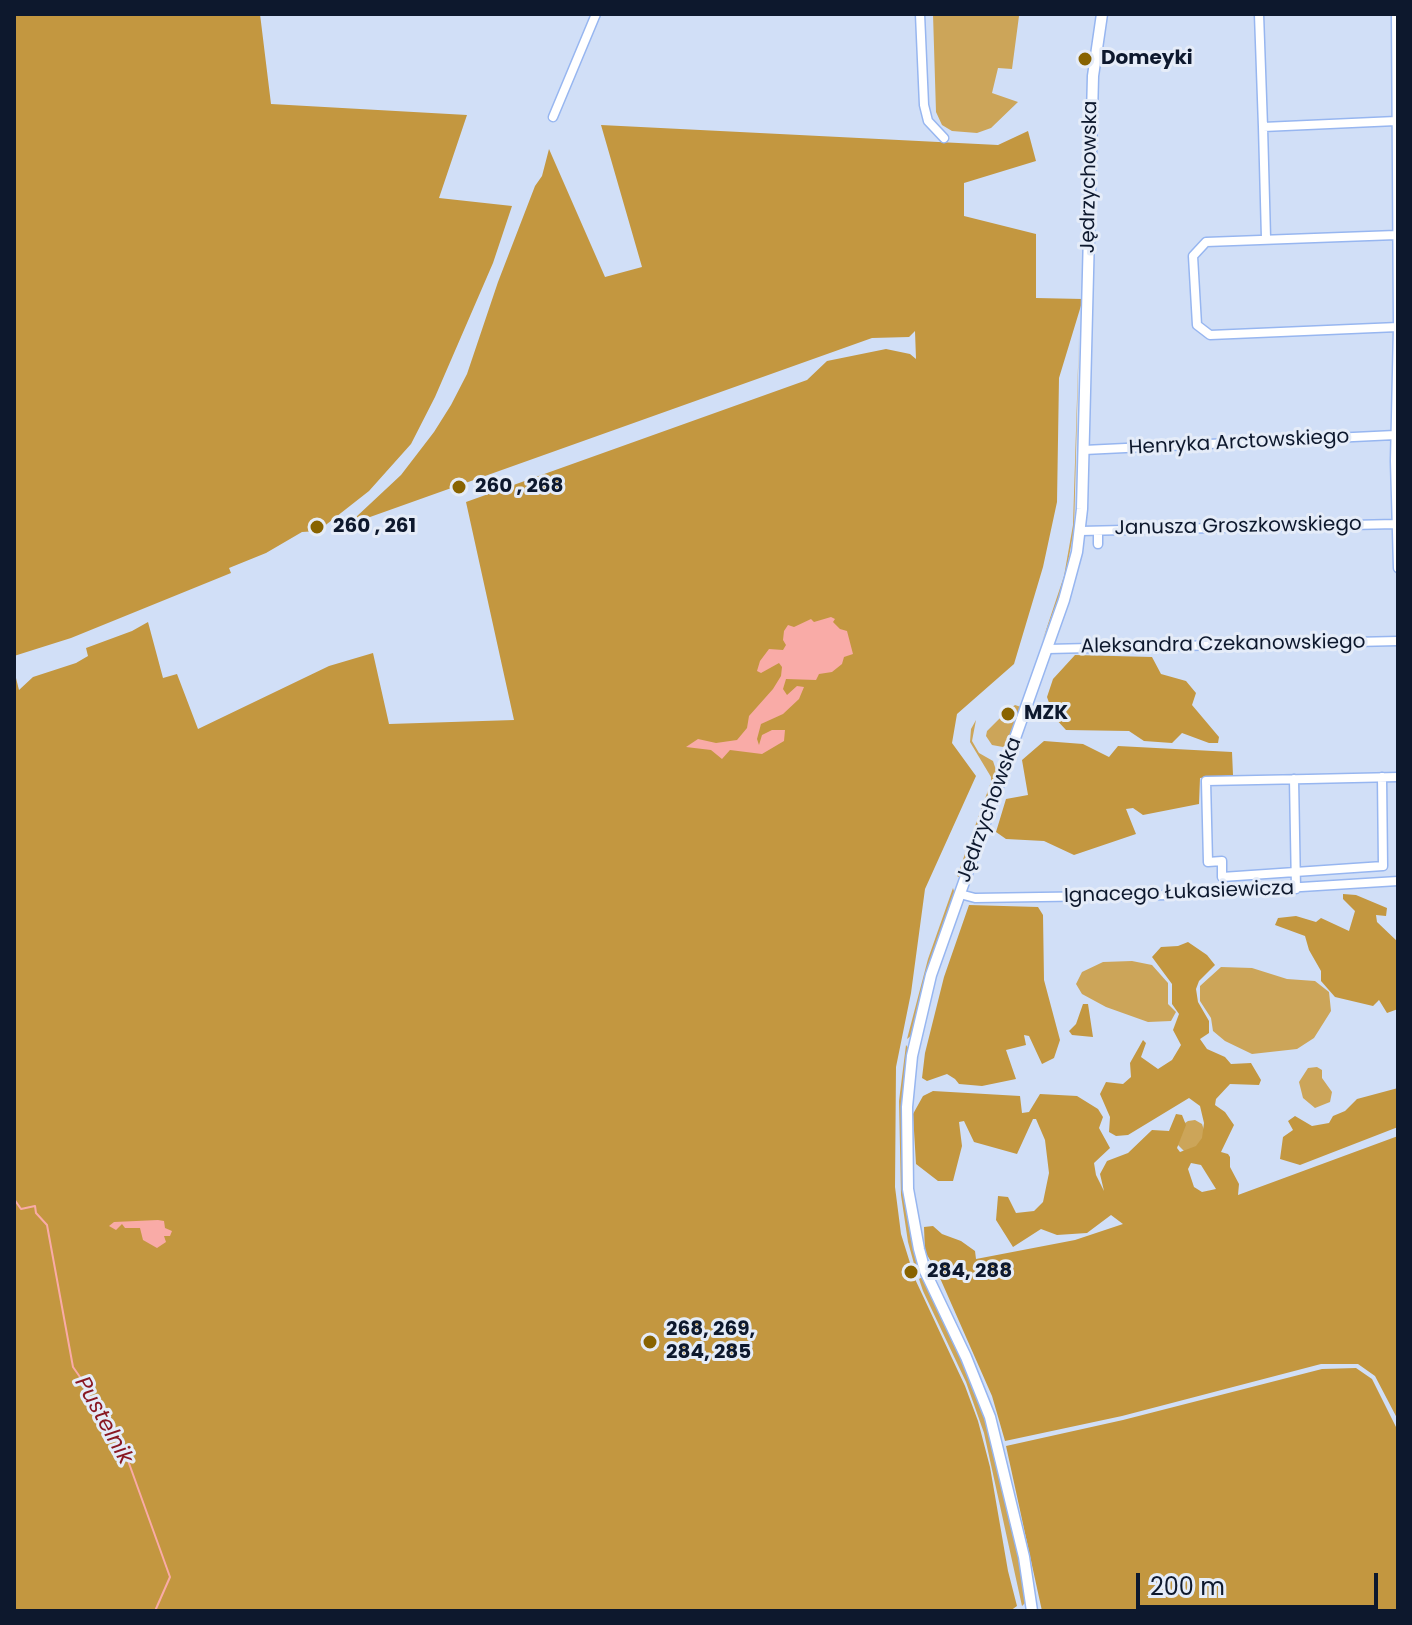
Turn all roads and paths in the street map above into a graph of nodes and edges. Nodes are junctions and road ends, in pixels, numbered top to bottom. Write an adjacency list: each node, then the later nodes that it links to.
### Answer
1 (596, 14): 6 (street)
2 (920, 14): 9 (street)
3 (1102, 14): 15 (main road, Jędrzychowska)
4 (1259, 14): 8 (street)
5 (1395, 15): 7 (street)
6 (553, 117)
7 (1396, 121): 8 (street); 10 (street)
8 (1263, 127): 12 (street)
9 (944, 138)
10 (1397, 171): 11 (street)
11 (1396, 235): 12 (street); 13 (street)
12 (1266, 238): 13 (street)
13 (1398, 327): 14 (street)
14 (1395, 435): 15 (street, Henryka Arctowskiego); 16 (street)
15 (1084, 450): 17 (main road, Jędrzychowska)
16 (1396, 524): 18 (street, Janusza Groszkowskiego); 20 (street)
17 (1080, 531): 18 (street, Janusza Groszkowskiego); 22 (main road, Jędrzychowska)
18 (1098, 531): 19 (street)
19 (1098, 544)
20 (1398, 568)
21 (1398, 641): 22 (street, Aleksandra Czekanowskiego)
22 (1047, 649): 29 (main road, Jędrzychowska)
23 (1382, 777): 24 (street); 25 (street); 26 (street)
24 (1398, 777)
25 (1294, 779): 26 (street); 26 (street)
26 (1295, 873): 28 (street)
27 (1398, 880): 28 (street, Ignacego Łukasiewicza)
28 (1296, 889): 29 (street, Ignacego Łukasiewicza)
29 (960, 894): 30 (main road, Jędrzychowska)
30 (1032, 1611)

